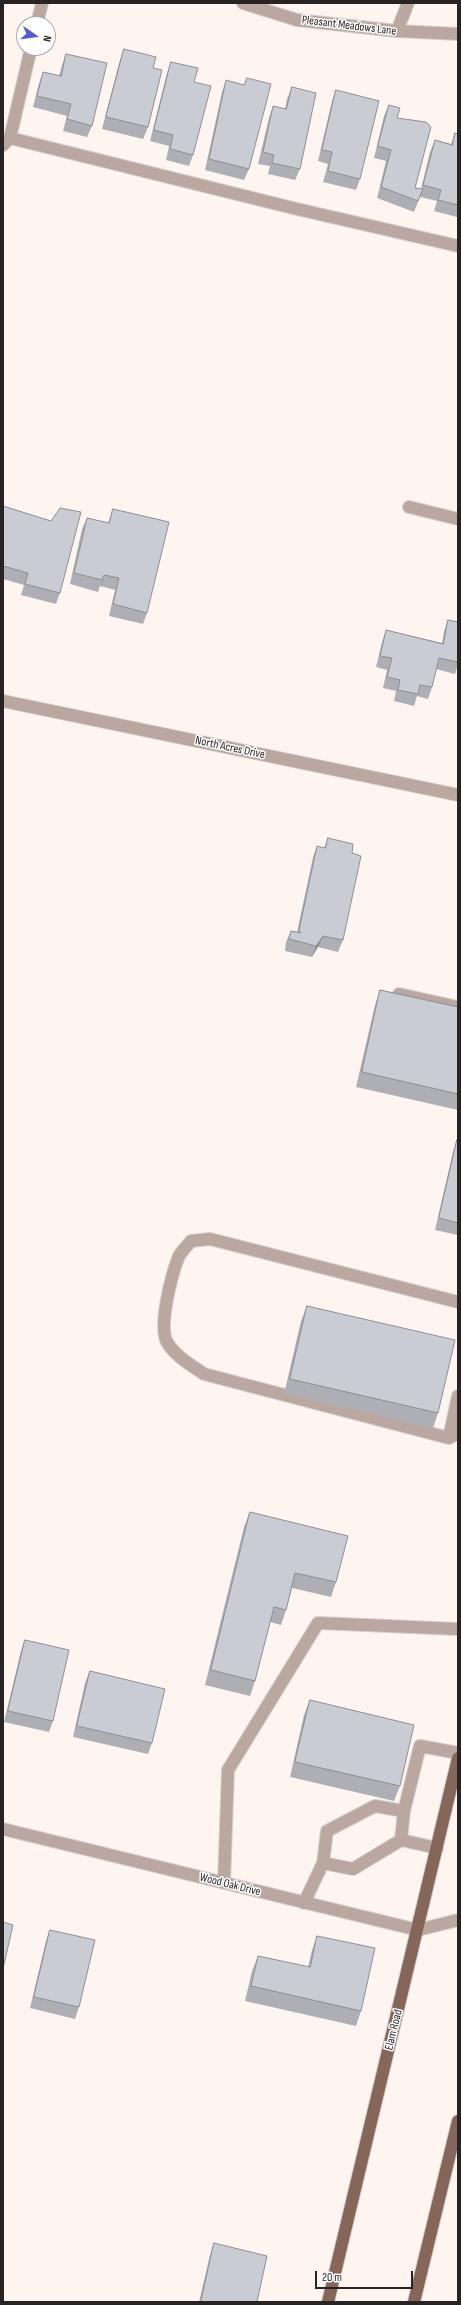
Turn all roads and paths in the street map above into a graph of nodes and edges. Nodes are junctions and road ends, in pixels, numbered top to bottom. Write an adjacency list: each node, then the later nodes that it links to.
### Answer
1 (42, 3): 4 (street)
2 (243, 3): 5 (street, Pleasant Meadows Lane)
3 (408, 3): 5 (street)
4 (39, 16)
5 (397, 32): 6 (street, Pleasant Meadows Lane)
6 (458, 34)
7 (29, 56): 8 (street)
8 (6, 141): 9 (street)
9 (458, 246)
10 (409, 507): 11 (street)
11 (458, 519)
12 (3, 701): 13 (street, North Acres Drive)
13 (458, 795)
14 (395, 993): 15 (street)
15 (458, 1007)
16 (458, 1302): 18 (street)
17 (458, 1396): 18 (street)
18 (454, 1435)
19 (458, 1629): 27 (street)
20 (458, 1753): 22 (street)
21 (458, 1758): 25 (main road, Elam Road)
22 (404, 1811): 24 (street); 26 (street)
23 (3, 1829): 27 (street, Wood Oak Drive)
24 (400, 1840): 25 (street); 26 (street)
25 (437, 1848): 30 (main road, Elam Road)
26 (323, 1863): 28 (street)
27 (224, 1883): 28 (street, Wood Oak Drive)
28 (304, 1902): 30 (street, Wood Oak Drive)
29 (458, 1920): 30 (street, Wood Oak Drive)
30 (418, 1930): 32 (main road, Elam Road)
31 (458, 2121): 33 (main road)
32 (328, 2302)
33 (414, 2302)

